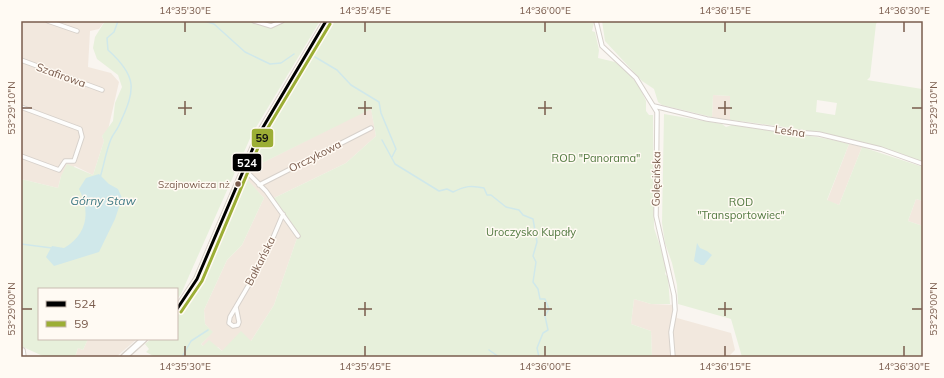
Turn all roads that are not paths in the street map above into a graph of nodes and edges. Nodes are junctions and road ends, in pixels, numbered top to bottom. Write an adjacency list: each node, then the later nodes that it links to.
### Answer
1 (48, 21): 6 (street)
2 (254, 21): 3 (street)
3 (282, 21)
4 (326, 21): 14 (street)
5 (596, 21): 9 (street, Golęcińska)
6 (77, 31)
7 (21, 60): 8 (street, Szafirowa)
8 (102, 90)
9 (654, 106): 13 (street, Leśna); 24 (street, Golęcińska)
10 (21, 107): 12 (street)
11 (371, 128): 15 (street, Orczykowa)
12 (21, 156)
13 (923, 164)
14 (243, 171): 15 (street); 19 (street)
15 (259, 185): 16 (street)
16 (282, 214): 17 (street); 18 (street, Bałkańska)
17 (298, 236)
18 (236, 307): 18 (street, Bałkańska)
19 (178, 308)
20 (143, 340): 23 (street)
21 (23, 350): 22 (street)
22 (24, 357)
23 (124, 357)
24 (673, 357)

